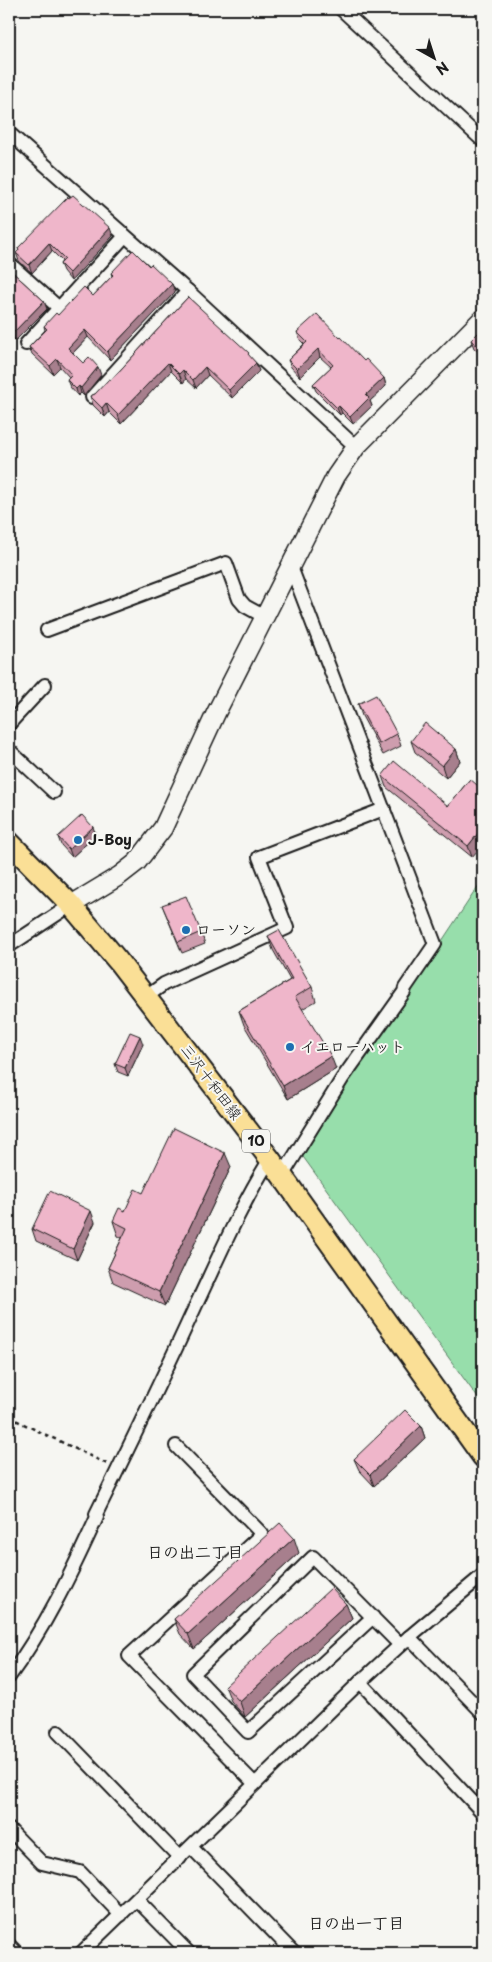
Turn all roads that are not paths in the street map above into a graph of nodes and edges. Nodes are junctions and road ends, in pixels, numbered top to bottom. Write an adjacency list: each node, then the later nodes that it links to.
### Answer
1 (341, 9): 3 (street)
2 (9, 133): 4 (street)
3 (483, 141)
4 (125, 236): 6 (street); 7 (street)
5 (10, 265): 7 (street)
6 (188, 291): 10 (street); 11 (street)
7 (59, 308): 9 (street)
8 (483, 318): 11 (street)
9 (26, 344)
10 (92, 397)
11 (356, 447): 12 (street)
12 (291, 567): 13 (street); 19 (street)
13 (265, 617): 14 (street); 21 (street)
14 (47, 630)
15 (45, 685): 16 (street)
16 (9, 724)
17 (9, 750): 18 (street)
18 (54, 792)
19 (384, 809): 23 (street); 25 (street)
20 (9, 842): 21 (main road, 三沢十和田線 / 10)
21 (70, 905): 22 (street); 23 (main road, 三沢十和田線 / 10)
22 (9, 946)
23 (146, 997): 24 (main road, 三沢十和田線 / 10)
24 (270, 1159): 25 (main road, 三沢十和田線 / 10); 31 (street)
25 (282, 1176): 27 (main road, 三沢十和田線 / 10)
26 (176, 1446): 35 (street)
27 (483, 1457)
28 (483, 1575): 30 (street)
29 (373, 1617): 29 (street); 30 (street)
30 (405, 1641): 32 (street); 33 (street)
31 (9, 1677)
32 (360, 1682): 35 (street); 36 (street)
33 (483, 1713)
34 (58, 1732): 39 (street)
35 (254, 1783): 38 (street)
36 (483, 1813)
37 (9, 1828): 41 (street)
38 (191, 1847): 39 (street); 46 (street)
39 (180, 1858): 40 (street)
40 (137, 1900): 41 (street); 45 (street)
41 (121, 1915): 44 (street)
42 (9, 1945): 43 (street)
43 (17, 1953)
44 (81, 1953)
45 (189, 1953)
46 (294, 1953)

